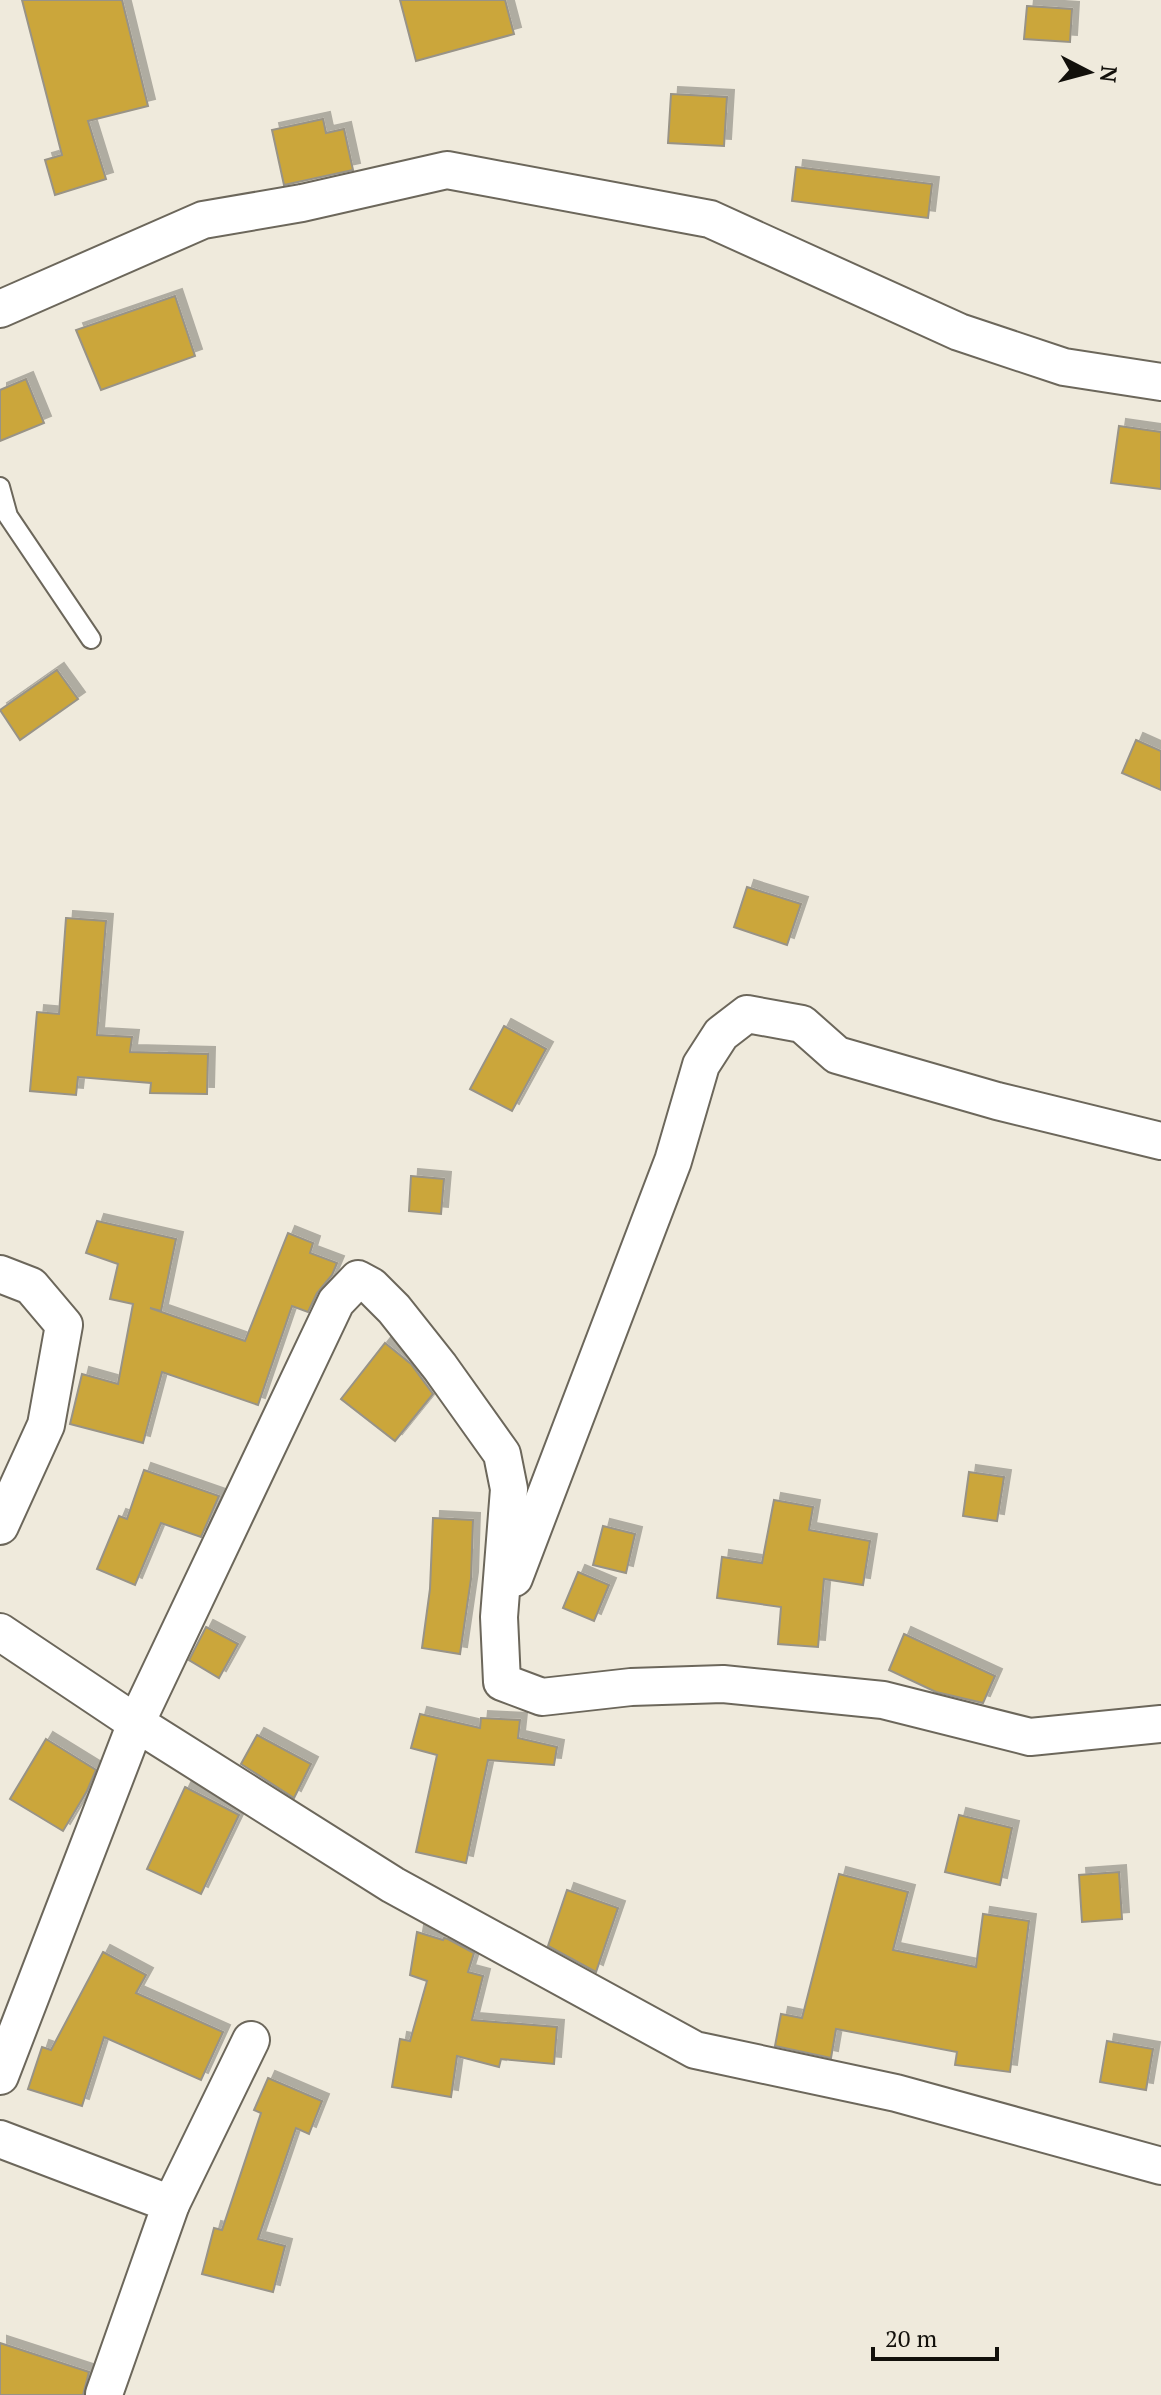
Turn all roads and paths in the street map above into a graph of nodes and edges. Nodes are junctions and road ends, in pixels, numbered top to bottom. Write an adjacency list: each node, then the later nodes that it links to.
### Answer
1 (0, 309): 2 (street)
2 (1161, 382)
3 (0, 487): 4 (lane)
4 (91, 639)
5 (1161, 1141): 8 (street)
6 (0, 1274): 7 (street)
7 (0, 1526)
8 (499, 1617): 10 (street); 11 (street)
9 (0, 1632): 10 (street)
10 (136, 1723): 13 (street); 15 (street)
11 (1161, 1724)
12 (251, 2040): 16 (street)
13 (0, 2076)
14 (0, 2139): 16 (street)
15 (1161, 2166)
16 (171, 2204): 17 (street)
17 (104, 2394)

